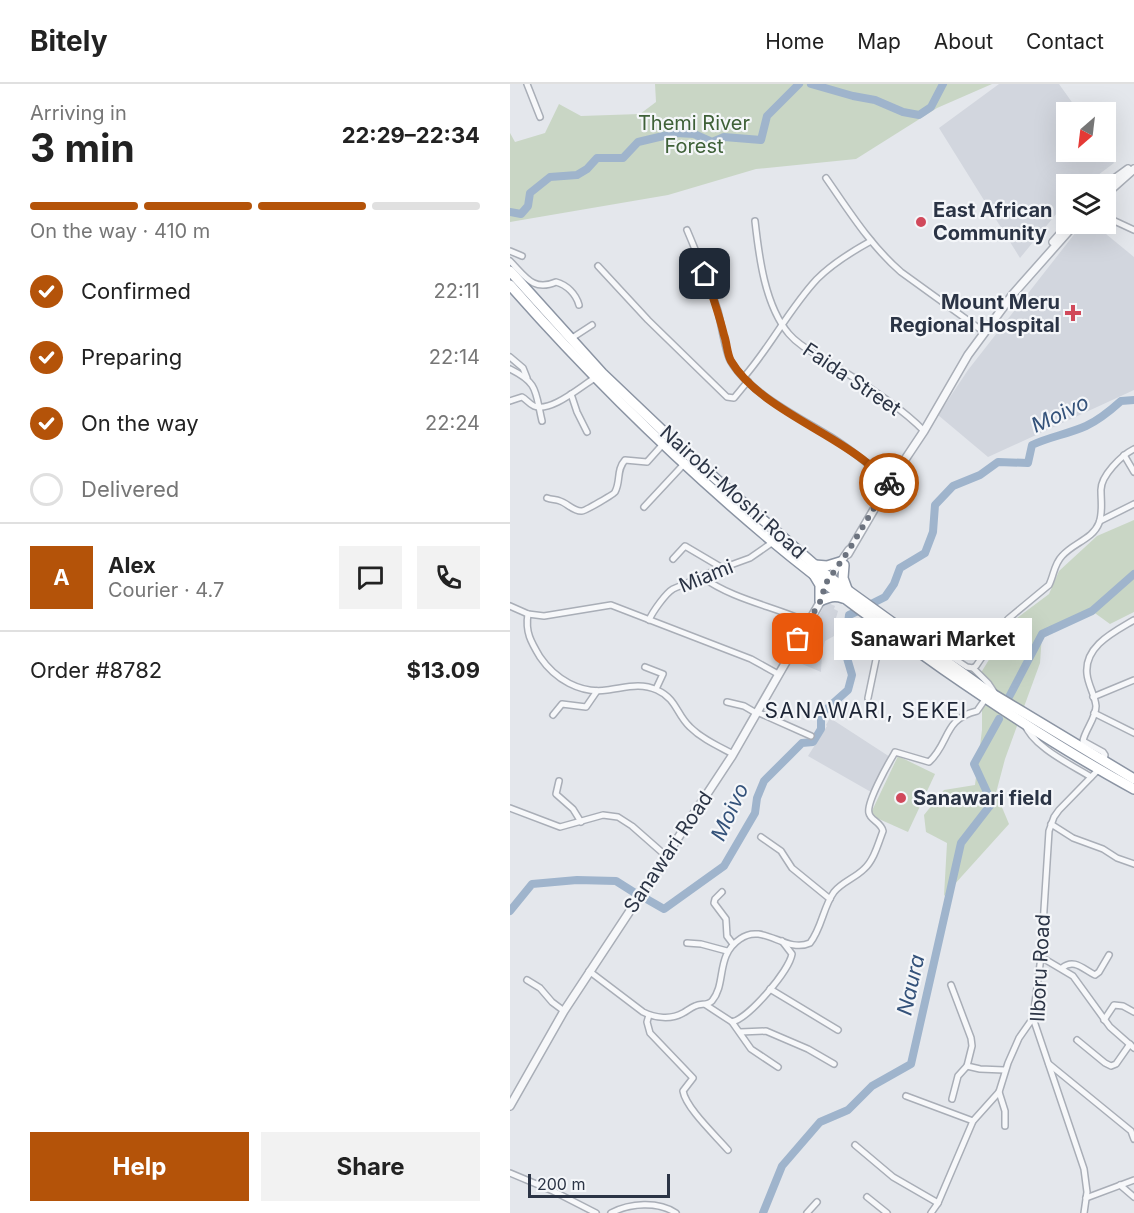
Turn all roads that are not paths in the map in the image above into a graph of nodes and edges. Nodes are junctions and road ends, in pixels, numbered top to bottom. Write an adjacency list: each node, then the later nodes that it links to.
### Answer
1 (527, 84): 2 (street)
2 (540, 117)
3 (1134, 167): 5 (street); 6 (street)
4 (826, 178): 13 (street)
5 (1116, 179)
6 (1116, 184)
7 (755, 221): 22 (street)
8 (1116, 222): 10 (street)
9 (687, 230): 30 (street)
10 (1134, 230)
11 (1060, 234): 20 (street)
12 (1066, 234): 20 (street)
13 (871, 241): 22 (street); 24 (street)
14 (510, 251): 15 (street)
15 (522, 256)
16 (510, 261): 21 (street)
17 (598, 266): 30 (street)
18 (510, 271): 25 (highway, Nairobi-Moshi Road)
19 (510, 285): 29 (highway, Nairobi-Moshi Road)
20 (1013, 294): 24 (street, Sanawari Road)
21 (579, 305)
22 (783, 325): 30 (street); 35 (street, Faida Street)
23 (592, 326): 25 (street)
24 (984, 332): 35 (street, Sanawari Road)
25 (572, 338): 51 (highway, Nairobi-Moshi Road)
26 (510, 357): 28 (street)
27 (510, 369): 28 (street)
28 (526, 378): 33 (street)
29 (595, 378): 31 (street); 37 (highway, Nairobi-Moshi Road)
30 (746, 379): 42 (street)
31 (571, 394): 33 (street); 36 (street)
32 (510, 401): 33 (street)
33 (538, 406): 34 (street)
34 (542, 421)
35 (924, 431): 42 (street, Sanawari Road)
36 (587, 432)
37 (664, 443): 40 (highway, Nairobi-Moshi Road); 43 (street)
38 (1134, 449): 39 (street)
39 (1124, 456): 41 (street); 46 (street)
40 (685, 463): 45 (street); 47 (highway, Nairobi-Moshi Road)
41 (1134, 472)
42 (890, 482): 49 (street, Sanawari Road)
43 (547, 498)
44 (1134, 504): 46 (street)
45 (644, 507)
46 (1100, 521): 65 (street)
47 (773, 542): 50 (street, Miami); 51 (highway, Nairobi-Moshi Road)
48 (673, 558): 50 (street)
49 (842, 564): 51 (highway); 53 (street, Sanawari Road); 54 (highway)
50 (724, 569): 52 (street, Miami)
51 (814, 569): 53 (highway, Nairobi-Moshi Road); 55 (highway)
52 (702, 577): 60 (street, Miami); 62 (street)
53 (831, 582): 54 (highway, Nairobi-Moshi Road); 55 (street, Sanawari Road); 56 (highway, Nairobi-Moshi Road)
54 (847, 590): 58 (highway, Nairobi-Moshi Road)
55 (822, 598): 56 (highway); 62 (street, Sanawari Road)
56 (851, 602): 63 (highway, Nairobi-Moshi Road)
57 (510, 606): 59 (street)
58 (874, 610): 65 (street); 73 (highway, Nairobi-Moshi Road)
59 (528, 614): 60 (street); 69 (street)
60 (649, 620): 66 (street)
61 (1134, 620): 70 (street)
62 (808, 622): 66 (street, Sanawari Road)
63 (883, 626): 71 (street); 72 (highway, Nairobi-Moshi Road)
64 (645, 667): 68 (street)
65 (973, 668): 73 (street)
66 (778, 674): 75 (street, Sanawari Road)
67 (1134, 680): 70 (street)
68 (656, 689): 69 (street); 80 (street)
69 (597, 691): 77 (street)
70 (1093, 697): 76 (street)
71 (868, 698)
72 (986, 698): 81 (highway, Nairobi-Moshi Road); 92 (street)
73 (999, 699): 81 (highway, Nairobi-Moshi Road)
74 (727, 702): 75 (street)
75 (757, 712): 79 (street); 80 (street, Sanawari Road)
76 (1094, 713): 78 (street); 81 (street)
77 (553, 715)
78 (1134, 733)
79 (811, 736)
80 (733, 754): 89 (street, Sanawari Road)
81 (1098, 770): 82 (highway, Nairobi-Moshi Road); 84 (highway, Nairobi-Moshi Road); 87 (street, Ilboru Road)
82 (1134, 779)
83 (559, 781): 86 (street)
84 (1134, 789)
85 (510, 808): 86 (street)
86 (581, 822): 89 (street)
87 (1051, 824): 90 (street); 98 (street, Ilboru Road)
88 (761, 837): 92 (street)
89 (665, 855): 100 (street, Sanawari Road)
90 (1134, 864)
91 (722, 892): 95 (street)
92 (830, 899): 93 (street)
93 (782, 941): 95 (street); 103 (street)
94 (687, 943): 96 (street)
95 (734, 944): 96 (street)
96 (728, 951): 104 (street)
97 (1109, 955): 99 (street)
98 (1041, 957): 99 (street); 108 (street, Ilboru Road)
99 (1062, 968): 109 (street)
100 (589, 971): 105 (street, Sanawari Road); 107 (street)
101 (526, 980): 105 (street)
102 (951, 985): 118 (street)
103 (770, 989): 110 (street); 111 (street)
104 (706, 1005): 107 (street); 110 (street)
105 (564, 1011): 123 (street, Sanawari Road)
106 (1134, 1012): 109 (street)
107 (649, 1015): 128 (street)
108 (1034, 1018): 116 (street, Ilboru Road); 119 (street)
109 (1104, 1020): 114 (street)
110 (732, 1022): 112 (street)
111 (838, 1030)
112 (740, 1032): 115 (street); 117 (street)
113 (1077, 1040): 114 (street)
114 (1132, 1046)
115 (834, 1064)
116 (1049, 1064): 126 (street); 134 (street, Ilboru Road)
117 (778, 1066)
118 (967, 1066): 119 (street); 122 (street)
119 (1004, 1070): 120 (street)
120 (999, 1092): 124 (street); 125 (street)
121 (906, 1096): 124 (street)
122 (952, 1099)
123 (510, 1106)
124 (973, 1121): 136 (street)
125 (1005, 1126)
126 (1134, 1139)
127 (855, 1145): 136 (street)
128 (728, 1150)
129 (510, 1173): 138 (street)
130 (1134, 1180): 131 (street)
131 (1120, 1185): 133 (street); 134 (street)
132 (867, 1197): 144 (street)
133 (1134, 1197)
134 (1086, 1198): 146 (street, Ilboru Road)
135 (817, 1202): 143 (street)
136 (938, 1203): 145 (street)
137 (667, 1207): 140 (street); 141 (street); 142 (street)
138 (589, 1211): 139 (street)
139 (596, 1213)
140 (611, 1213)
141 (662, 1213)
142 (676, 1213)
143 (807, 1213)
144 (887, 1213)
145 (931, 1213)
146 (1084, 1213)

